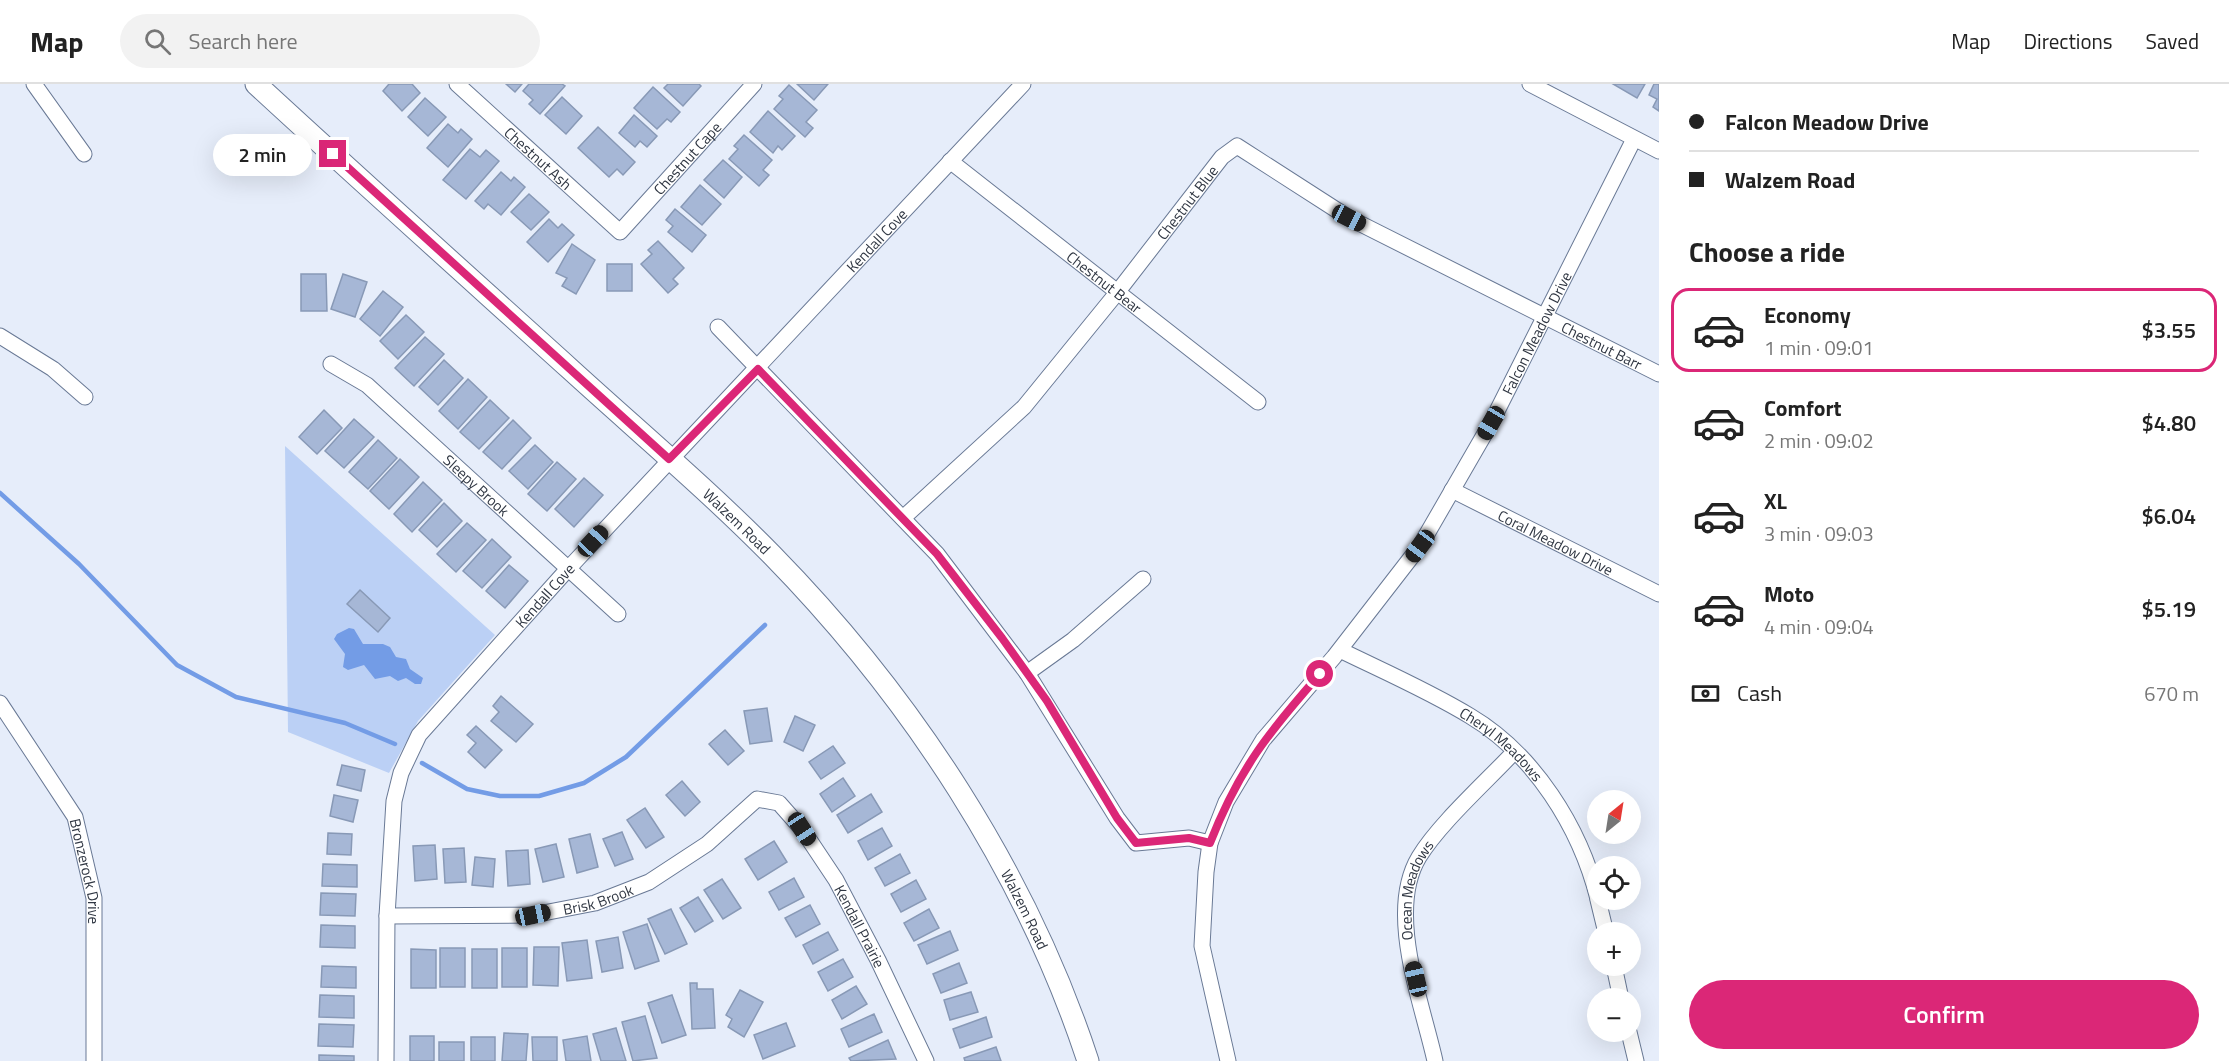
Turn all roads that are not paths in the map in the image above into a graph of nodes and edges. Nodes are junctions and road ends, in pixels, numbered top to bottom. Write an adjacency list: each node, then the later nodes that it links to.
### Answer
1 (34, 84): 9 (street)
2 (256, 84): 21 (street, Walzem Road)
3 (457, 84): 11 (street, Chestnut Ash)
4 (754, 84): 11 (street, Chestnut Cape)
5 (1023, 84): 10 (street, Kendall Cove)
6 (1530, 84): 7 (street)
7 (1634, 139): 8 (street); 13 (street, Falcon Meadow Drive)
8 (1659, 151)
9 (84, 154)
10 (950, 161): 12 (street, Chestnut Bear); 17 (street, Kendall Cove)
11 (620, 232)
12 (1116, 294): 13 (street, Chestnut Blue); 20 (street, Chestnut Bear); 23 (street, Chestnut Blue)
13 (1544, 316): 18 (street, Chestnut Barr); 22 (street, Falcon Meadow Drive)
14 (718, 327): 17 (street)
15 (0, 336): 19 (street)
16 (331, 364): 24 (street, Sleepy Brook)
17 (758, 369): 21 (street, Kendall Cove); 23 (street)
18 (1659, 374)
19 (85, 397)
20 (1258, 402)
21 (669, 459): 24 (street, Kendall Cove); 40 (street, Walzem Road)
22 (1452, 490): 26 (street, Coral Meadow Drive); 28 (street, Falcon Meadow Drive)
23 (903, 518): 29 (street)
24 (567, 570): 27 (street, Sleepy Brook); 35 (street, Kendall Cove)
25 (1143, 579): 29 (street)
26 (1659, 594)
27 (618, 614)
28 (1340, 650): 31 (street, Cheryl Meadows); 33 (street, Falcon Meadow Drive)
29 (1027, 673): 33 (street)
30 (0, 703): 37 (street, Bronzerock Drive)
31 (1514, 752): 34 (street, Cheryl Meadows); 42 (street, Ocean Meadows)
32 (779, 803): 35 (street, Brisk Brook); 39 (street, Kendall Prairie)
33 (1210, 843): 41 (street, Falcon Meadow Drive)
34 (1587, 869)
35 (387, 916): 38 (street, Kendall Cove)
36 (1631, 1042): 43 (street)
37 (94, 1061)
38 (386, 1061)
39 (926, 1061)
40 (1088, 1061)
41 (1228, 1061)
42 (1435, 1061)
43 (1636, 1061)

